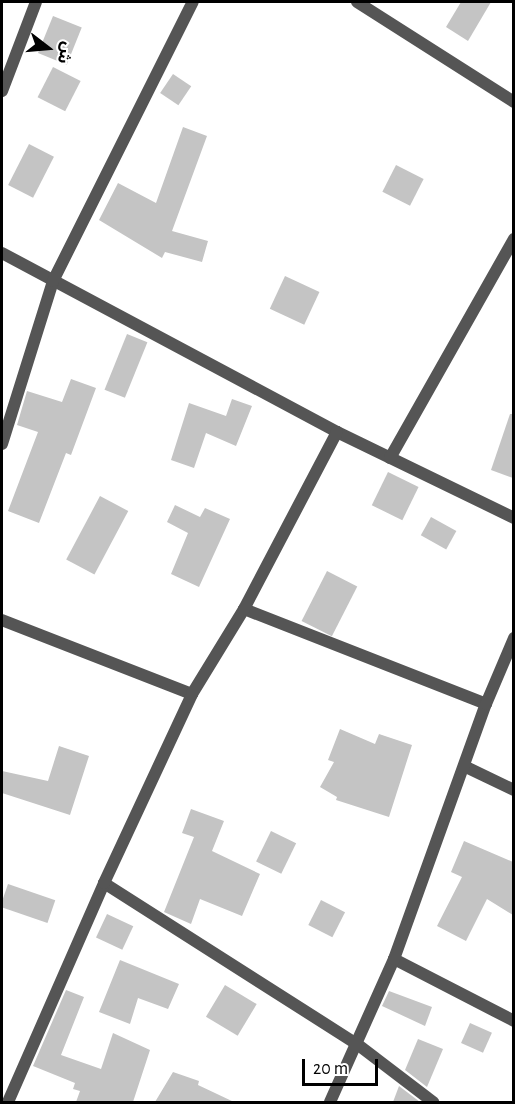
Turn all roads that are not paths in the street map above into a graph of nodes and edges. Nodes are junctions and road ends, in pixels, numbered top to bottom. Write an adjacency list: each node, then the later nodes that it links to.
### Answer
1 (36, 2): 4 (street)
2 (193, 2): 8 (street)
3 (357, 2): 5 (street)
4 (2, 91)
5 (513, 102)
6 (513, 239): 11 (street)
7 (2, 253): 8 (street)
8 (53, 281): 9 (street); 10 (street)
9 (337, 432): 11 (street); 13 (street)
10 (2, 444)
11 (390, 458): 12 (street)
12 (513, 518)
13 (243, 609): 16 (street); 17 (street)
14 (2, 620): 16 (street)
15 (513, 638): 17 (street)
16 (192, 693): 20 (street)
17 (486, 704): 18 (street)
18 (464, 766): 19 (street); 21 (street)
19 (513, 790)
20 (104, 883): 23 (street); 24 (street)
21 (394, 959): 22 (street); 23 (street)
22 (513, 1021)
23 (357, 1044): 25 (street); 26 (street)
24 (8, 1102)
25 (330, 1102)
26 (432, 1102)

